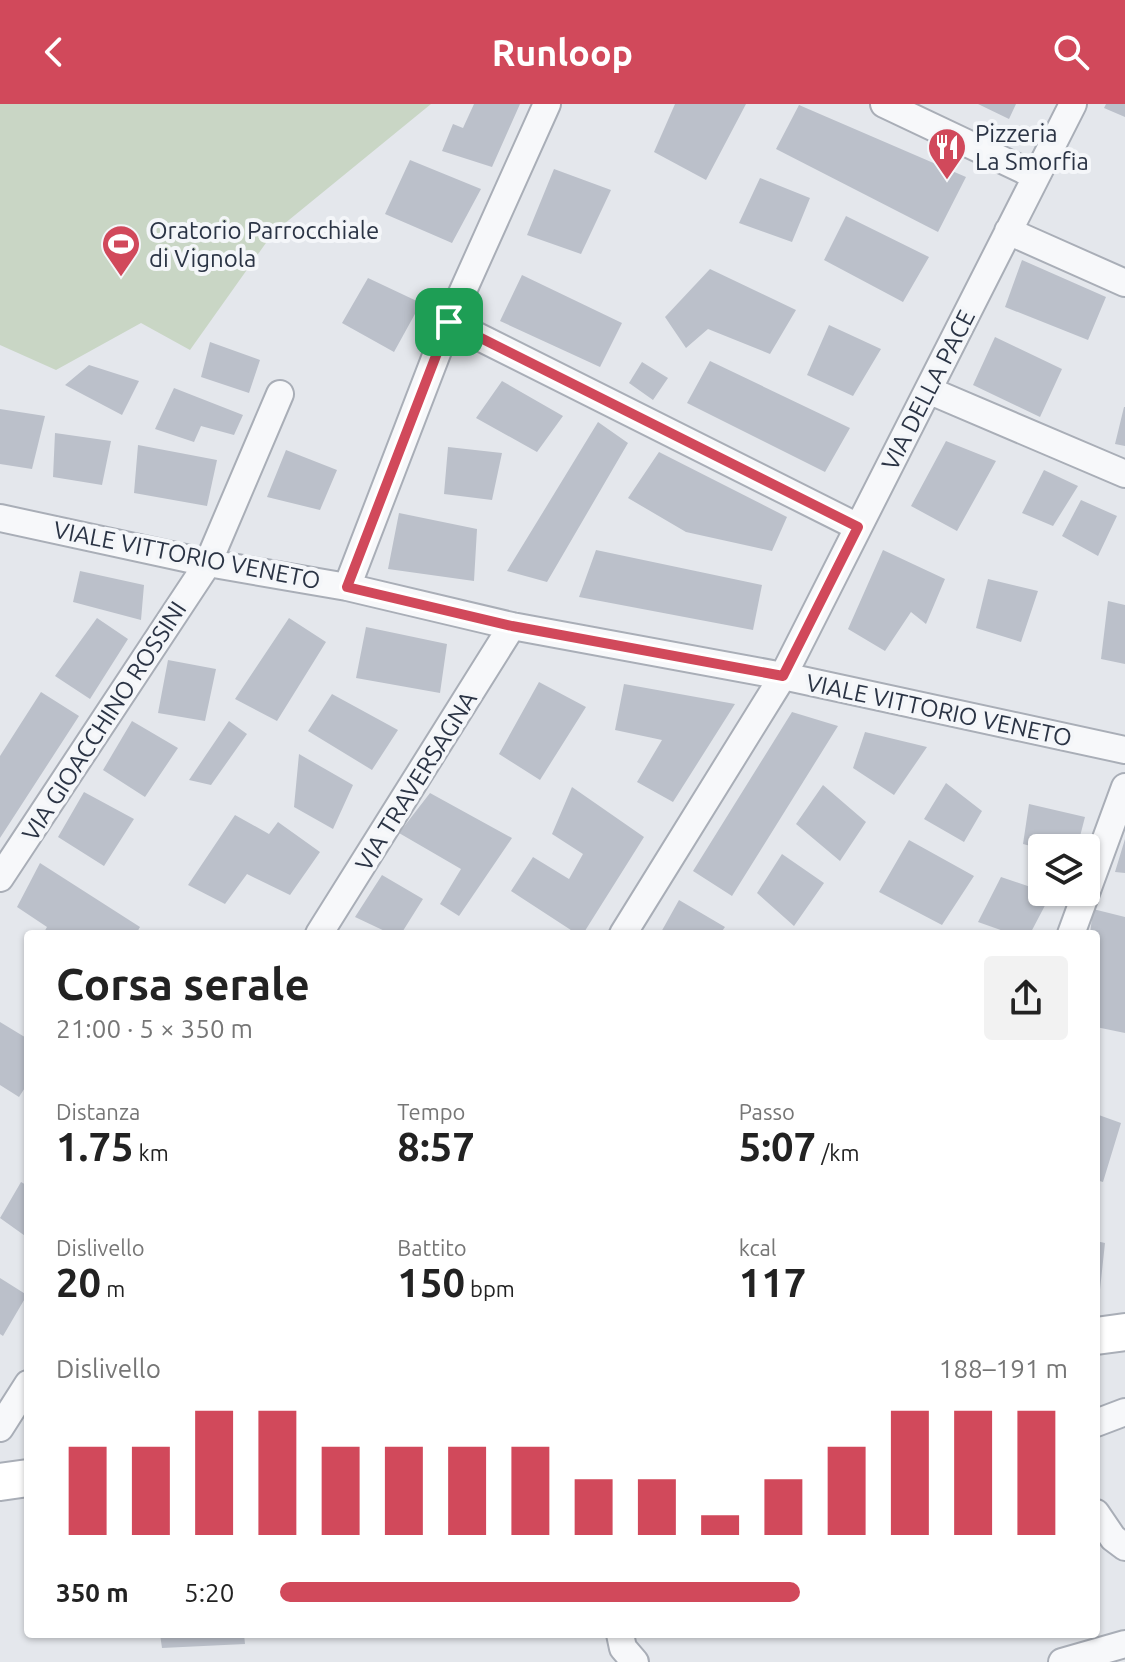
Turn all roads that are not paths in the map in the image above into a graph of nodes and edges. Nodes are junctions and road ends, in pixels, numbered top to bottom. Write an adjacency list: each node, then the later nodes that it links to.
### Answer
1 (547, 104): 7 (street)
2 (884, 104): 4 (street)
3 (1073, 104): 4 (street, VIA DELLA PACE)
4 (1036, 176): 5 (street, VIA DELLA PACE)
5 (1008, 231): 6 (street); 8 (street, VIA DELLA PACE)
6 (1125, 283)
7 (449, 322): 12 (street); 14 (street)
8 (928, 390): 10 (street); 12 (street, VIA DELLA PACE)
9 (280, 394): 13 (street, VIA GIOACCHINO ROSSINI)
10 (1125, 474)
11 (0, 518): 13 (street, VIALE VITTORIO VENETO)
12 (858, 527): 16 (street, VIA DELLA PACE)
13 (208, 563): 14 (street, VIALE VITTORIO VENETO); 19 (street, VIA GIOACCHINO ROSSINI)
14 (347, 587): 15 (street, VIALE VITTORIO VENETO)
15 (512, 626): 16 (street, VIALE VITTORIO VENETO); 20 (street, VIA TRAVERSAGNA)
16 (783, 676): 17 (street, VIALE VITTORIO VENETO); 21 (street, VIA DELLA PACE)
17 (1125, 750)
18 (1125, 787): 22 (street)
19 (0, 878)
20 (322, 930)
21 (625, 930)
22 (1072, 930)
23 (1125, 1332): 24 (main road)
24 (1100, 1335)
25 (24, 1390): 28 (street)
26 (1125, 1412): 27 (street)
27 (1100, 1421)
28 (0, 1428)
29 (24, 1479): 30 (main road)
30 (0, 1482)
31 (1100, 1519): 32 (street)
32 (1125, 1547)
33 (621, 1638): 35 (street)
34 (1125, 1644): 36 (street)
35 (635, 1662)
36 (1062, 1662)

